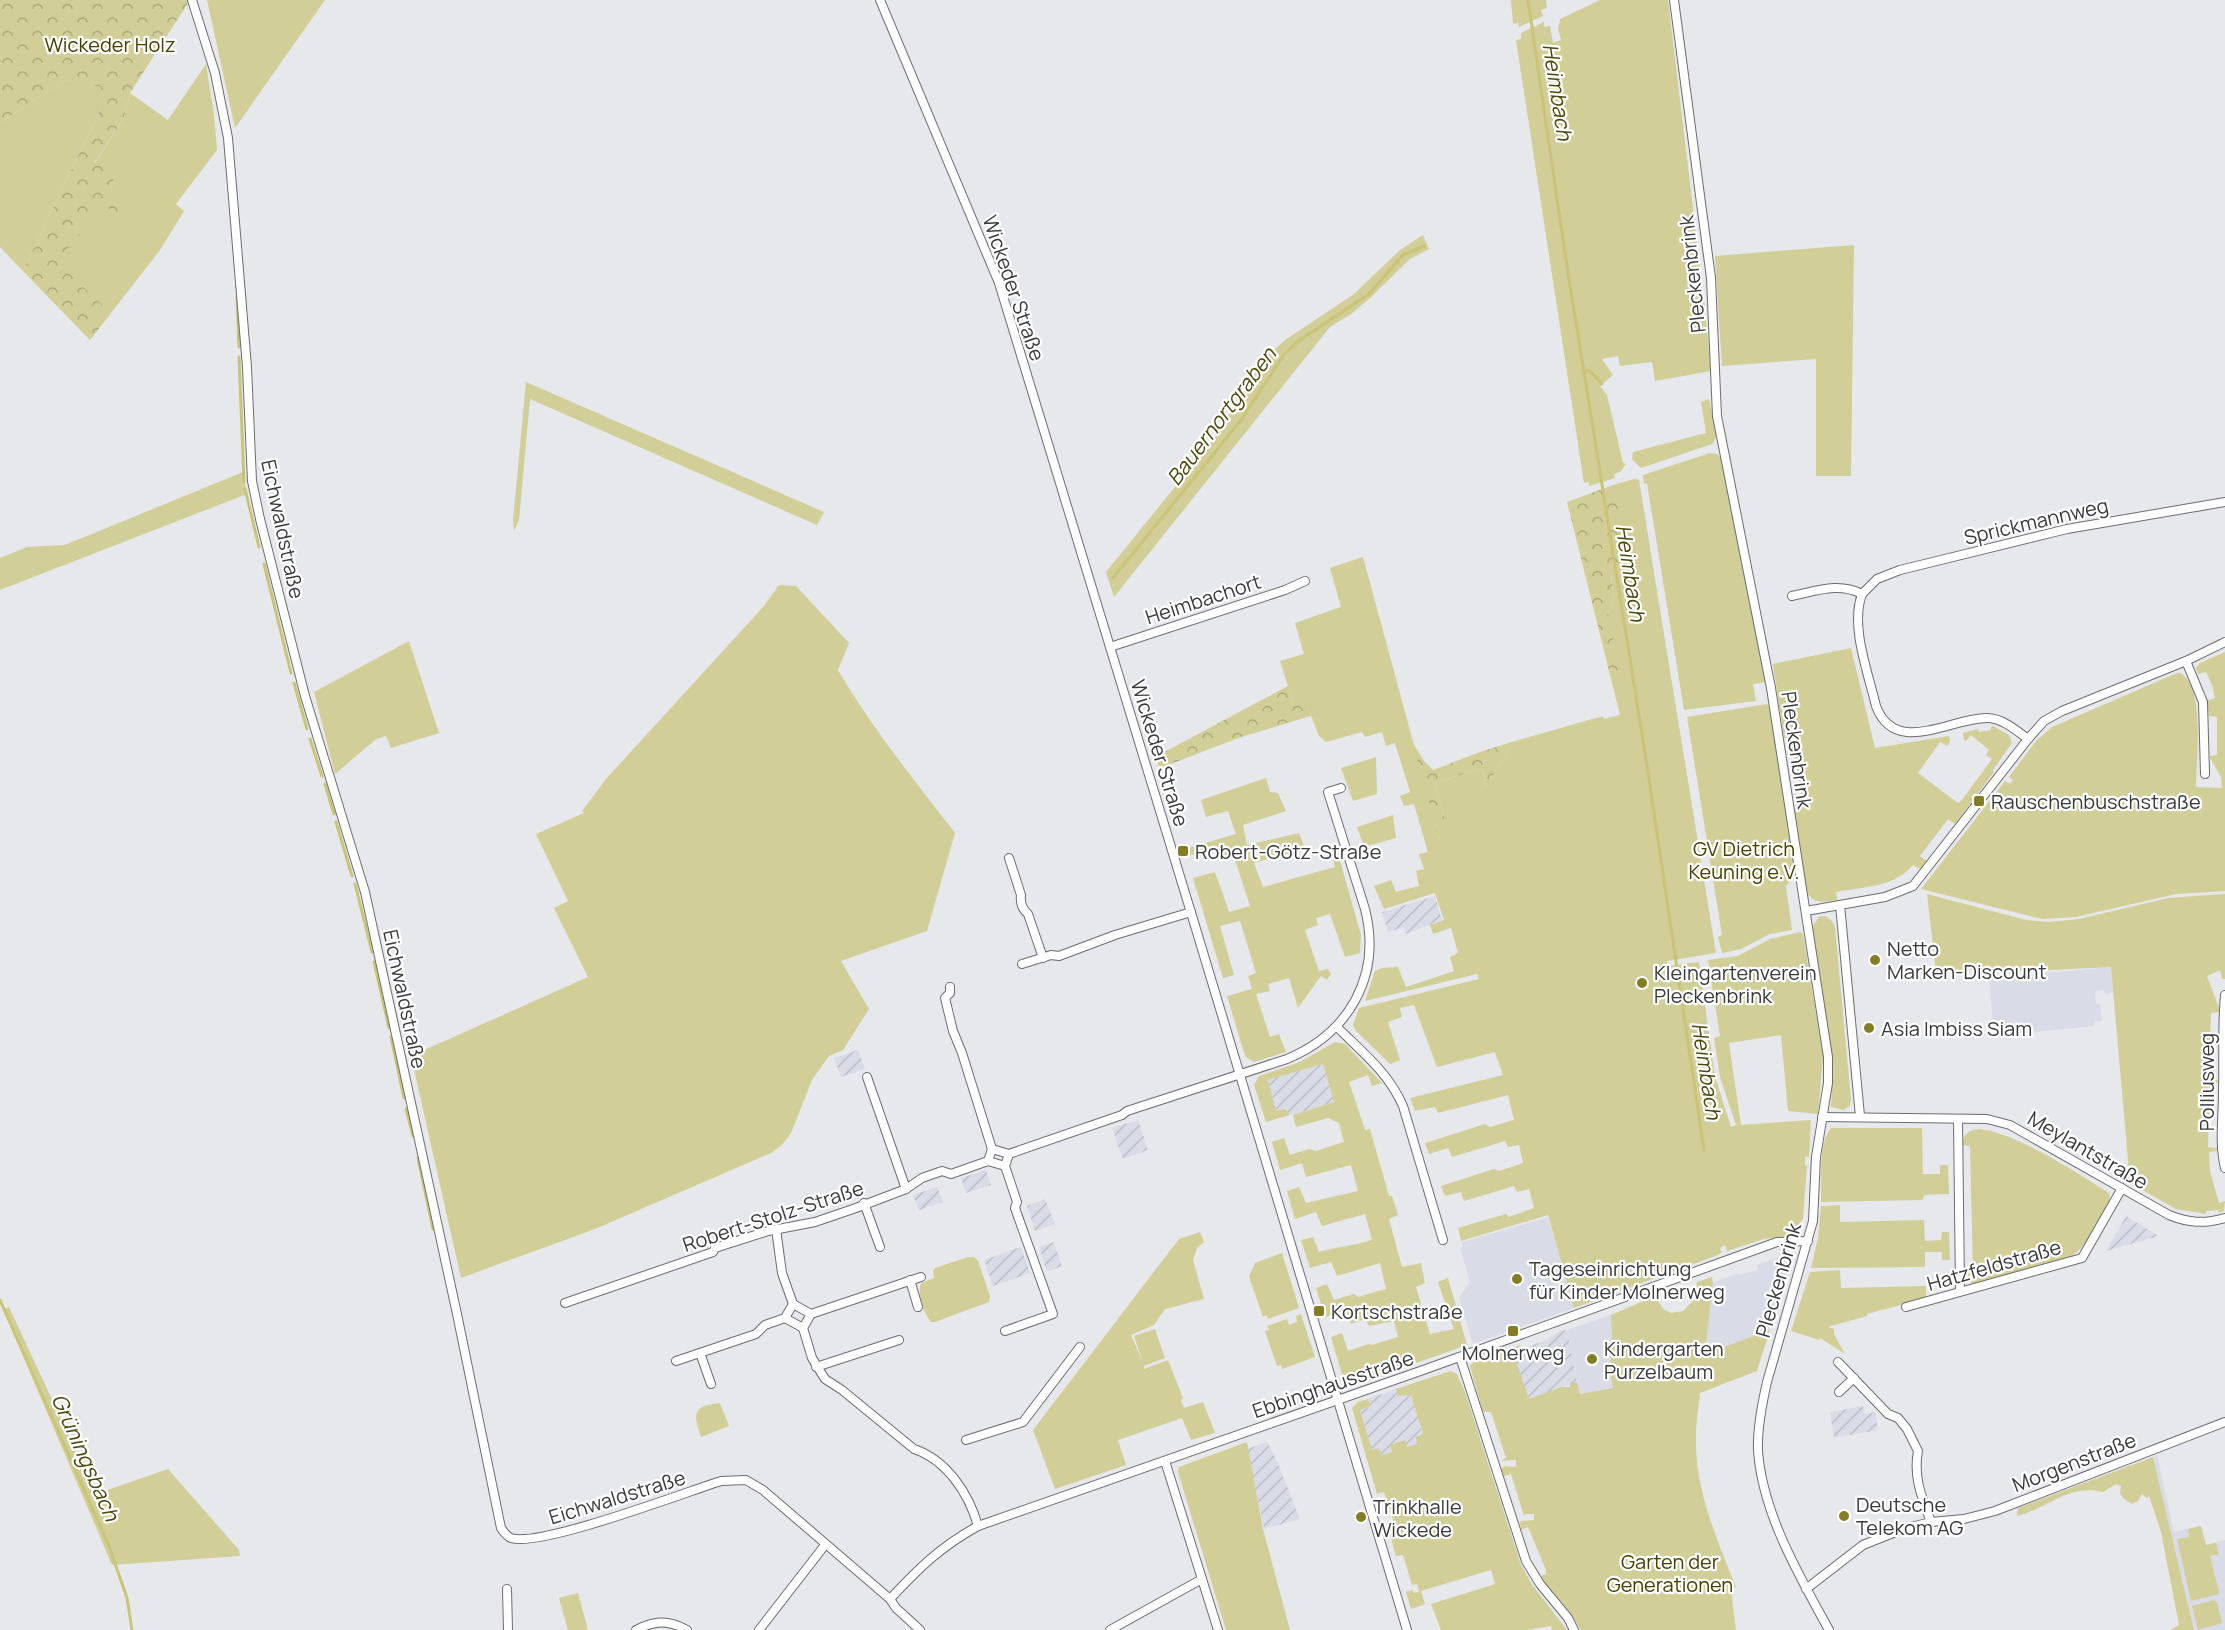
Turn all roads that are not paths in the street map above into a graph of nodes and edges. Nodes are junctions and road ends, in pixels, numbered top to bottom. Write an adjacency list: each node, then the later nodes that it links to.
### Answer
1 (192, 0): 68 (street, Eichwaldstraße)
2 (880, 0): 9 (street, Wickeder Straße)
3 (1674, 0): 16 (street, Pleckenbrink)
4 (2225, 502): 6 (street, Sprickmannweg)
5 (1305, 581): 9 (street, Heimbachort)
6 (1862, 594): 7 (street); 11 (street)
7 (1792, 596)
8 (2225, 642): 10 (street)
9 (1110, 647): 17 (street, Wickeder Straße)
10 (2186, 660): 11 (street); 12 (street)
11 (2028, 739): 15 (street)
12 (2205, 774)
13 (1341, 788): 22 (street)
14 (1009, 858): 18 (street)
15 (1840, 905): 16 (street); 25 (street)
16 (1806, 910): 26 (street, Pleckenbrink)
17 (1191, 912): 18 (street); 23 (street, Wickeder Straße)
18 (1043, 958): 19 (street)
19 (1022, 964)
20 (950, 987): 28 (street)
21 (2225, 995): 32 (street, Polliusweg)
22 (1337, 1027): 23 (street); 38 (street)
23 (1240, 1074): 29 (street); 62 (street, Wickeder Straße)
24 (867, 1077): 34 (street)
25 (1860, 1116): 26 (street, Meylantstraße); 27 (street, Meylantstraße)
26 (1822, 1117): 39 (street, Pleckenbrink)
27 (1958, 1119): 33 (street, Meylantstraße); 43 (street)
28 (992, 1149): 29 (street); 30 (street)
29 (1009, 1154): 31 (street)
30 (988, 1161): 31 (street); 34 (street, Robert-Stolz-Straße)
31 (1005, 1166): 51 (street)
32 (2225, 1168)
33 (2122, 1188): 36 (street, Meylantstraße); 43 (street, Hatzfeldstraße)
34 (906, 1189): 35 (street, Robert-Stolz-Straße)
35 (864, 1203): 37 (street, Robert-Stolz-Straße); 40 (street)
36 (2225, 1218)
37 (776, 1229): 44 (street, Robert-Stolz-Straße); 45 (street)
38 (1443, 1240)
39 (1808, 1241): 55 (street, Ebbinghausstraße); 71 (street, Pleckenbrink)
40 (880, 1247)
41 (921, 1277): 42 (street)
42 (910, 1280): 46 (street); 48 (street)
43 (1960, 1292): 47 (street, Hatzfeldstraße)
44 (565, 1303)
45 (793, 1304): 48 (street); 49 (street)
46 (918, 1307)
47 (1906, 1307)
48 (810, 1314): 50 (street)
49 (785, 1318): 50 (street); 54 (street)
50 (803, 1328): 58 (street)
51 (1005, 1331)
52 (899, 1340): 58 (street)
53 (1080, 1347): 64 (street)
54 (700, 1353): 56 (street); 60 (street)
55 (1460, 1357): 62 (street, Ebbinghausstraße); 81 (street)
56 (676, 1361)
57 (1838, 1362): 59 (street)
58 (816, 1367): 67 (street)
59 (1854, 1378): 61 (street); 66 (street)
60 (711, 1384)
61 (1839, 1392)
62 (1338, 1398): 65 (street, Ebbinghausstraße); 80 (street, Wickeder Straße)
63 (2225, 1422): 66 (street, Morgenstraße)
64 (966, 1440)
65 (1165, 1461): 67 (street, Ebbinghausstraße); 69 (street)
66 (1931, 1522): 71 (street, Morgenstraße)
67 (978, 1526): 72 (street, Ebbinghausstraße)
68 (825, 1545): 72 (street, Eichwaldstraße); 76 (street)
69 (1202, 1579): 78 (street); 79 (street)
70 (507, 1589): 73 (street)
71 (1806, 1589): 82 (street, Pleckenbrink)
72 (890, 1599): 77 (street, Eichwaldstraße)
73 (508, 1630)
74 (636, 1630): 75 (street)
75 (687, 1630)
76 (759, 1630)
77 (920, 1630)
78 (1110, 1630)
79 (1218, 1630)
80 (1407, 1630)
81 (1575, 1630)
82 (1829, 1630)

